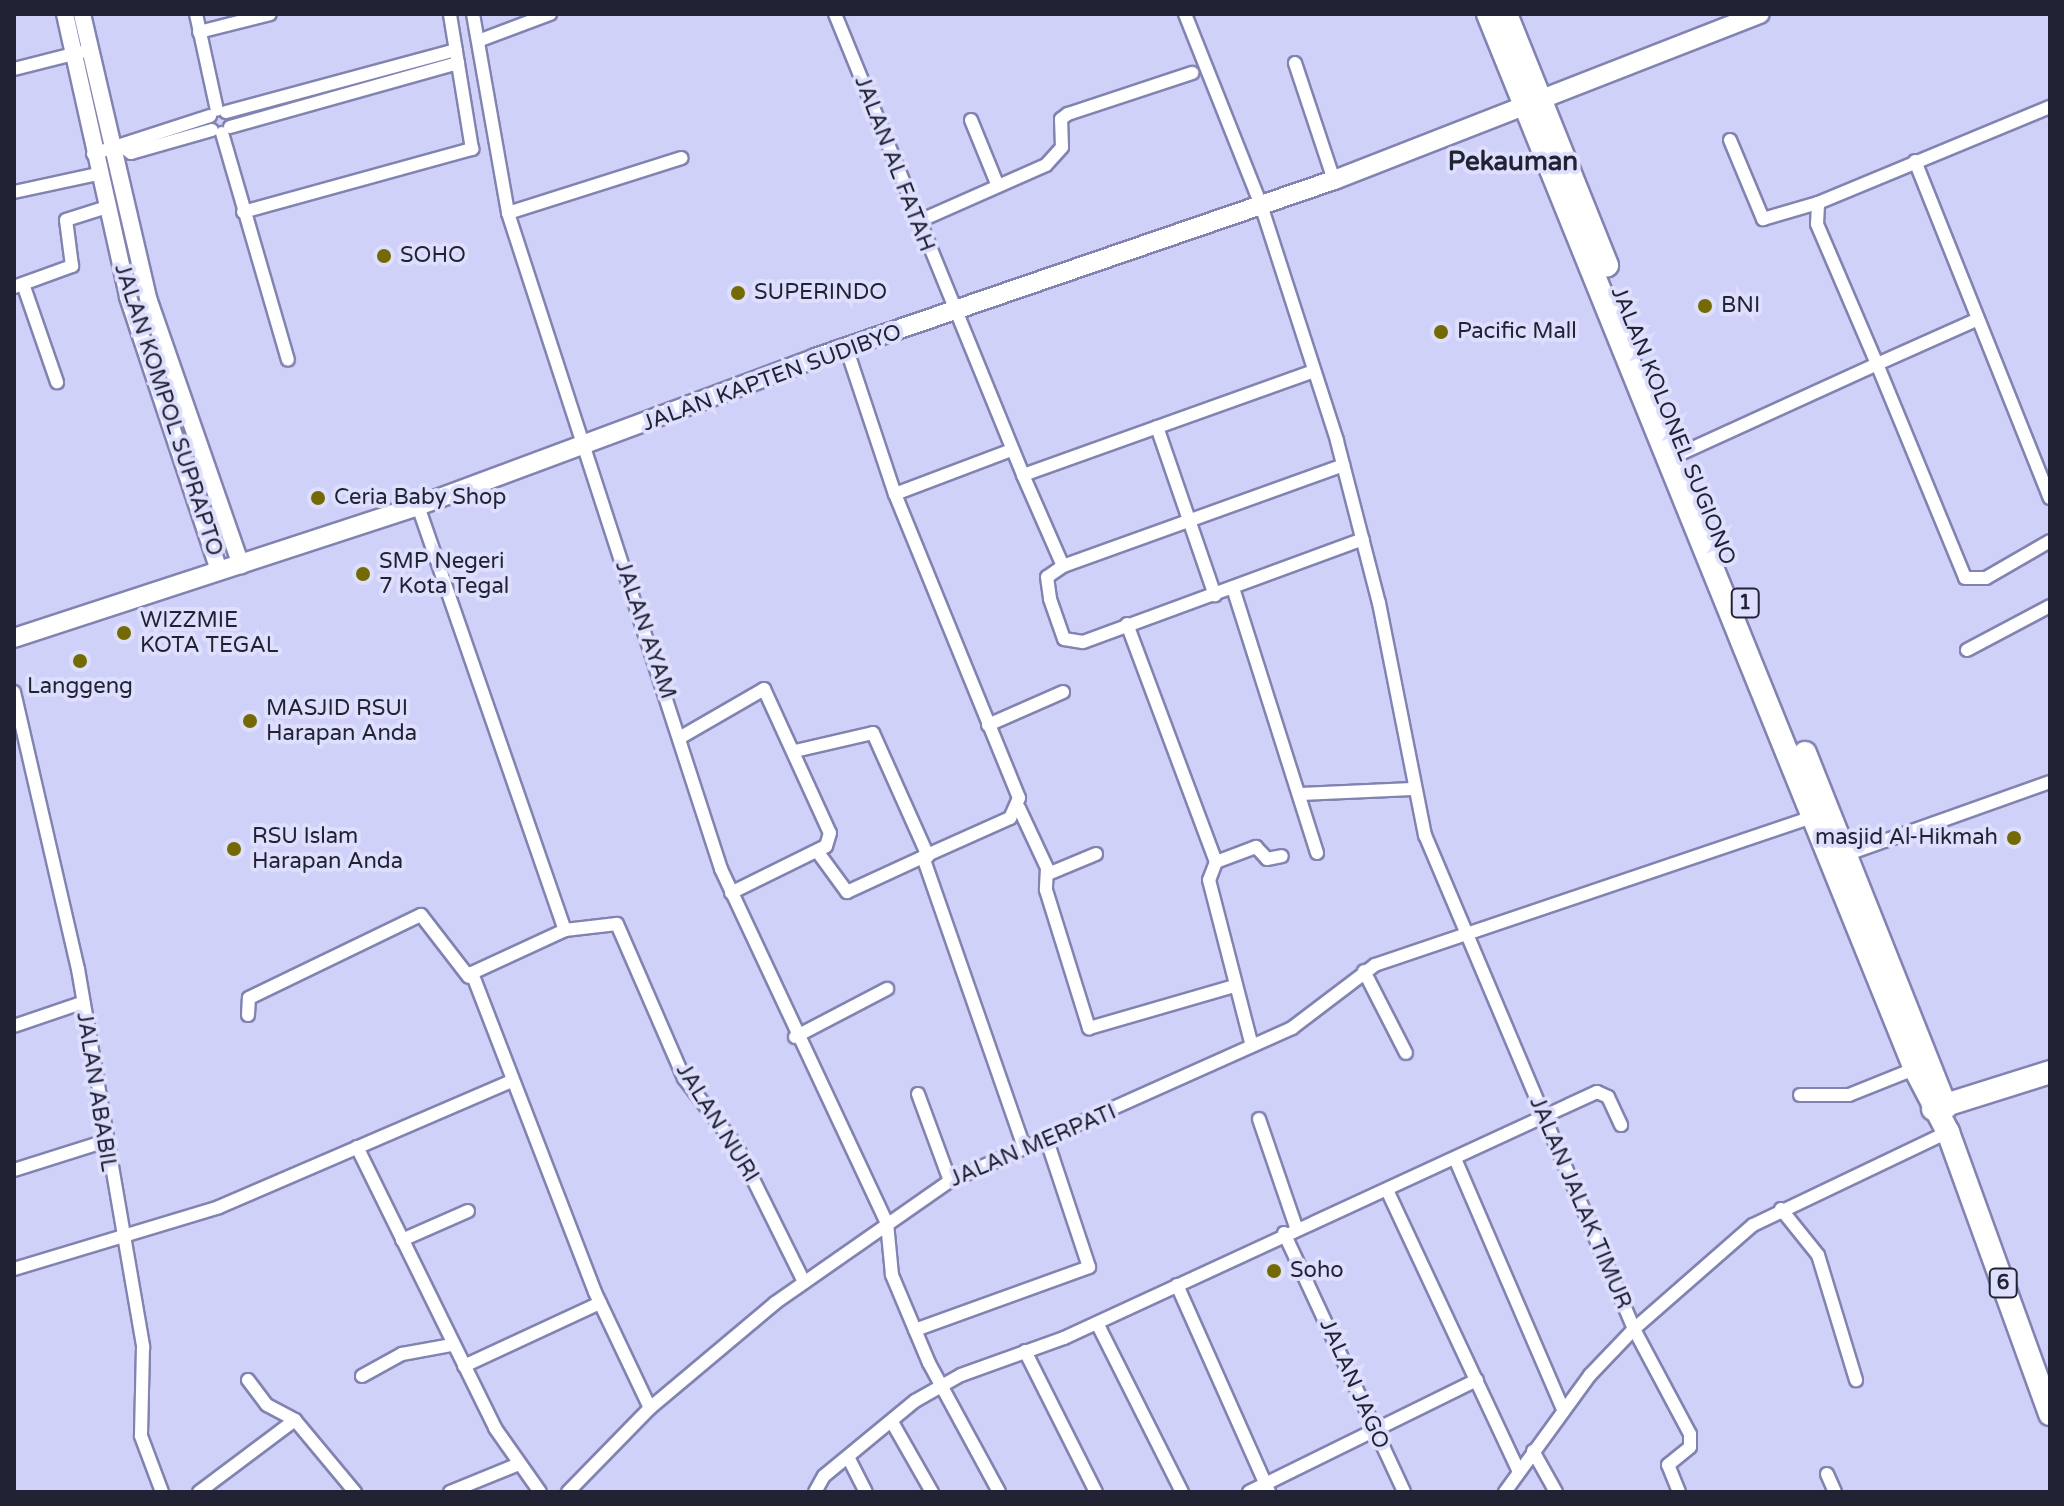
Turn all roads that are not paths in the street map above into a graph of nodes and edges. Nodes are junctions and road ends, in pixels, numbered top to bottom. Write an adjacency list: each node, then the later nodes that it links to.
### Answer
1 (65, 14): 15 (street, JALAN KOMPOL SUPRAPTO)
2 (82, 14): 15 (street, JALAN KOMPOL SUPRAPTO)
3 (196, 14): 13 (street)
4 (270, 14): 13 (street)
5 (450, 14): 16 (street)
6 (473, 14): 14 (street, JALAN AYAM)
7 (550, 14): 14 (street)
8 (835, 14): 48 (street, JALAN AL FATAH)
9 (1185, 14): 44 (street, JALAN JALAK TIMUR)
10 (1488, 14): 27 (highway, 1)
11 (1506, 14): 27 (highway, 1)
12 (1760, 14): 27 (main road, JALAN KAPTEN SUDIBYO)
13 (199, 32): 31 (street)
14 (478, 41): 47 (street, JALAN AYAM)
15 (82, 52): 19 (street); 35 (street, JALAN KOMPOL SUPRAPTO); 36 (street, JALAN KOMPOL SUPRAPTO)
16 (457, 57): 17 (street); 20 (street); 46 (street)
17 (423, 59): 20 (street); 21 (street)
18 (1295, 63): 40 (street)
19 (14, 69)
20 (426, 72): 23 (street)
21 (368, 73): 23 (street); 24 (street)
22 (1192, 73): 41 (street)
23 (372, 87): 26 (street)
24 (311, 89): 25 (street); 26 (street)
25 (264, 102): 29 (street); 31 (street)
26 (314, 104): 29 (street)
27 (1535, 105): 40 (main road, JALAN KAPTEN SUDIBYO); 62 (highway, 1)
28 (2050, 107): 38 (street)
29 (268, 117): 31 (street)
30 (971, 120): 41 (street)
31 (220, 121): 32 (street); 34 (street); 46 (street)
32 (166, 127): 34 (street); 35 (street)
33 (1730, 140): 43 (street)
34 (169, 142): 35 (street)
35 (118, 148): 36 (street); 57 (street, JALAN KOMPOL SUPRAPTO)
36 (93, 154): 39 (street, JALAN KOMPOL SUPRAPTO)
37 (681, 158): 47 (street)
38 (1915, 161): 43 (street); 51 (street)
39 (98, 174): 42 (street); 45 (street, JALAN KOMPOL SUPRAPTO)
40 (1334, 180): 44 (main road, JALAN KAPTEN SUDIBYO)
41 (998, 186): 48 (street)
42 (14, 192)
43 (1818, 203): 54 (street)
44 (1261, 205): 50 (main road, JALAN KAPTEN SUDIBYO); 55 (street, JALAN JALAK TIMUR)
45 (107, 207): 49 (street); 58 (street, JALAN KOMPOL SUPRAPTO)
46 (243, 212): 53 (street)
47 (508, 213): 60 (street, JALAN AYAM)
48 (917, 222): 50 (street, JALAN AL FATAH)
49 (18, 286): 56 (street)
50 (956, 313): 52 (main road, JALAN KAPTEN SUDIBYO); 61 (street, JALAN AL FATAH)
51 (1976, 320): 54 (street); 66 (street)
52 (846, 347): 60 (main road, JALAN KAPTEN SUDIBYO); 65 (street)
53 (288, 360)
54 (1877, 364): 62 (street); 70 (street)
55 (1314, 371): 59 (street); 63 (street, JALAN JALAK TIMUR)
56 (57, 382)
57 (184, 402): 58 (street); 71 (street, JALAN KOMPOL SUPRAPTO)
58 (166, 408): 73 (street, JALAN KOMPOL SUPRAPTO)
59 (1157, 427): 64 (street); 68 (street)
60 (582, 449): 67 (main road, JALAN KAPTEN SUDIBYO); 83 (street, JALAN AYAM)
61 (1009, 451): 64 (street, JALAN AL FATAH); 65 (street)
62 (1678, 455): 89 (highway, 1)
63 (1343, 465): 68 (street); 69 (street, JALAN JALAK TIMUR)
64 (1023, 475): 72 (street, JALAN AL FATAH)
65 (895, 494): 82 (street)
66 (2050, 498)
67 (418, 506): 71 (main road, JALAN KAPTEN SUDIBYO); 100 (street)
68 (1190, 522): 72 (street); 75 (street)
69 (1363, 539): 74 (street); 86 (street, JALAN JALAK TIMUR)
70 (2050, 541)
71 (241, 565): 73 (main road, JALAN KAPTEN SUDIBYO)
72 (1063, 566): 77 (street)
73 (219, 571): 78 (main road, JALAN KAPTEN SUDIBYO)
74 (1233, 588): 75 (street); 87 (street)
75 (1215, 595): 77 (street)
76 (2050, 606): 79 (street)
77 (1127, 624): 96 (street)
78 (14, 638)
79 (1967, 650)
80 (14, 692): 105 (street, JALAN ABABIL)
81 (1063, 692): 82 (street)
82 (988, 725): 88 (street)
83 (681, 737): 84 (street); 98 (street, JALAN AYAM)
84 (795, 751): 90 (street); 93 (street)
85 (2050, 782): 95 (street)
86 (1412, 789): 87 (street); 99 (street, JALAN JALAK TIMUR)
87 (1301, 794): 91 (street)
88 (1019, 808): 93 (street); 97 (street)
89 (1821, 814): 95 (highway, 1); 99 (street, JALAN MERPATI)
90 (817, 851): 93 (street); 98 (street)
91 (1317, 853)
92 (1096, 854): 97 (street)
93 (926, 856): 123 (street)
94 (1282, 856): 96 (street)
95 (1839, 858): 111 (highway, 1)
96 (1216, 862): 103 (street)
97 (1048, 874): 103 (street)
98 (731, 893): 108 (street, JALAN AYAM)
99 (1468, 928): 101 (street, JALAN MERPATI); 118 (street, JALAN JALAK TIMUR)
100 (565, 930): 102 (street, JALAN NURI); 135 (street, JALAN NURI)
101 (1364, 971): 109 (street, JALAN MERPATI); 110 (street)
102 (469, 977): 106 (street); 113 (street)
103 (1231, 987): 109 (street)
104 (887, 989): 108 (street)
105 (81, 1003): 107 (street); 121 (street, JALAN ABABIL)
106 (248, 1015)
107 (14, 1026)
108 (795, 1037): 130 (street, JALAN AYAM)
109 (1252, 1046): 120 (street, JALAN MERPATI)
110 (1406, 1053)
111 (1922, 1066): 115 (street); 117 (highway, 1)
112 (2050, 1072): 117 (highway)
113 (512, 1081): 122 (street); 137 (street)
114 (918, 1094): 126 (street)
115 (1800, 1095)
116 (1259, 1119): 131 (street, JALAN JAGO)
117 (1943, 1119): 128 (street); 151 (highway, 6)
118 (1544, 1120): 119 (street); 124 (street); 139 (street, JALAN JALAK TIMUR)
119 (1621, 1125)
120 (1046, 1138): 123 (street, JALAN MERPATI); 140 (street)
121 (103, 1142): 125 (street); 132 (street, JALAN ABABIL)
122 (357, 1147): 132 (street); 133 (street)
123 (1024, 1147): 126 (street, JALAN MERPATI)
124 (1456, 1161): 127 (street); 150 (street)
125 (14, 1170)
126 (950, 1181): 130 (street, JALAN MERPATI)
127 (1387, 1190): 131 (street); 146 (street)
128 (1781, 1209): 139 (street); 147 (street)
129 (468, 1211): 133 (street)
130 (887, 1223): 135 (street, JALAN MERPATI); 140 (street)
131 (1290, 1230): 136 (street); 154 (street, JALAN JAGO)
132 (118, 1232): 134 (street); 161 (street, JALAN ABABIL)
133 (402, 1240): 141 (street)
134 (14, 1269)
135 (804, 1282): 149 (street, JALAN MERPATI)
136 (1177, 1285): 138 (street); 160 (street)
137 (600, 1303): 143 (street); 149 (street)
138 (1097, 1323): 142 (street); 172 (street)
139 (1634, 1329): 150 (street, JALAN JALAK TIMUR); 177 (street)
140 (915, 1330): 148 (street)
141 (452, 1345): 143 (street); 144 (street)
142 (1025, 1351): 148 (street); 171 (street)
143 (464, 1366): 157 (street)
144 (362, 1376)
145 (248, 1380): 152 (street)
146 (1477, 1380): 154 (street); 158 (street)
147 (1856, 1380)
148 (944, 1384): 153 (street); 170 (street)
149 (650, 1408): 166 (street, JALAN MERPATI)
150 (1563, 1409): 155 (street, JALAN JALAK TIMUR)
151 (2050, 1414)
152 (295, 1420): 162 (street); 163 (street)
153 (892, 1422): 156 (street); 169 (street)
154 (1375, 1432): 160 (street); 174 (street, JALAN JAGO)
155 (1533, 1451): 158 (street, JALAN JALAK TIMUR); 176 (street)
156 (848, 1457): 167 (street); 168 (street)
157 (519, 1464): 164 (street); 165 (street)
158 (1519, 1472): 175 (street, JALAN JALAK TIMUR)
159 (1827, 1474): 178 (street)
160 (1267, 1488): 173 (street)
161 (162, 1492)
162 (199, 1492)
163 (355, 1492)
164 (450, 1492)
165 (540, 1492)
166 (568, 1492)
167 (815, 1492)
168 (866, 1492)
169 (932, 1492)
170 (999, 1492)
171 (1096, 1492)
172 (1182, 1492)
173 (1249, 1492)
174 (1404, 1492)
175 (1505, 1492)
176 (1556, 1492)
177 (1679, 1492)
178 (1835, 1492)

